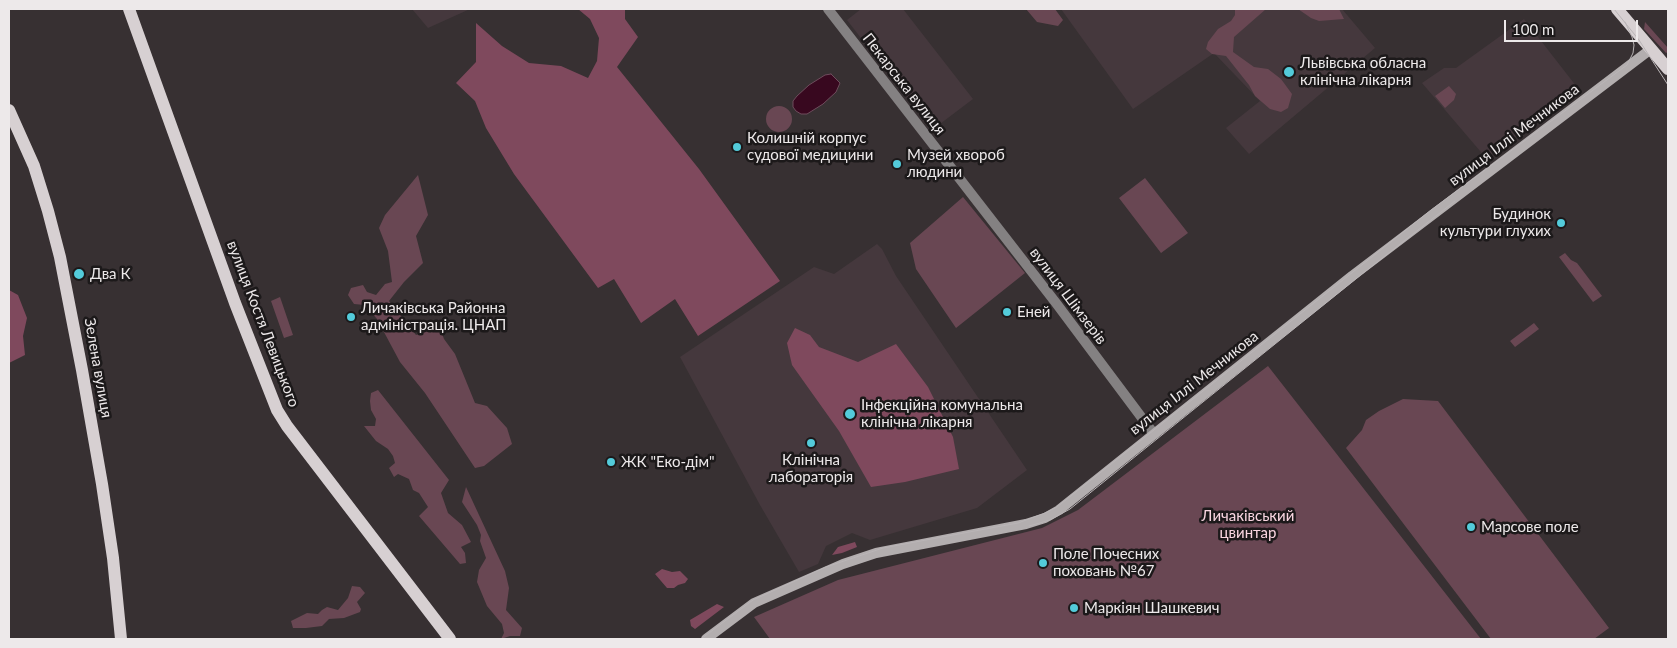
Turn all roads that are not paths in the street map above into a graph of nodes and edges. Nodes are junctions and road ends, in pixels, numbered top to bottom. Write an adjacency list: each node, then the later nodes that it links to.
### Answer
1 (128, 9): 10 (main road, вулиця Костя Левицького)
2 (828, 9): 7 (street, Пекарська вулиця)
3 (1617, 9): 4 (main road)
4 (1651, 49): 5 (main road); 8 (main road, вулиця Іллі Мечникова)
5 (1668, 69)
6 (9, 110): 9 (main road, Зелена вулиця)
7 (957, 177): 8 (street, вулиця Шімзерів)
8 (1154, 434): 11 (main road, вулиця Іллі Мечникова)
9 (121, 639)
10 (450, 639)
11 (706, 639)

